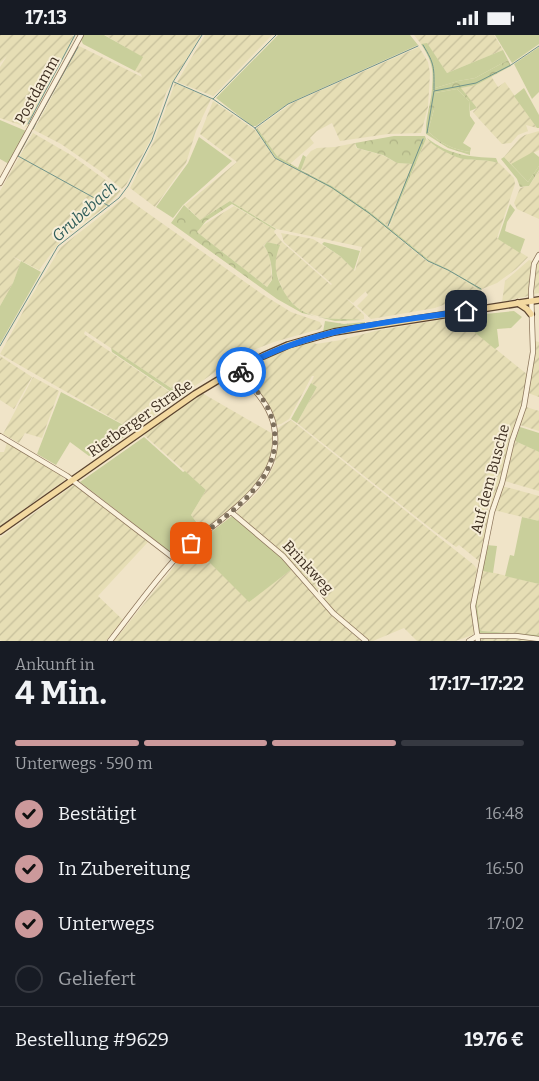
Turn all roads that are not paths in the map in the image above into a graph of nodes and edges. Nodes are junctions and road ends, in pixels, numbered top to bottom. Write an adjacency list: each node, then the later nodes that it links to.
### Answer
1 (81, 35): 2 (street, Postdamm)
2 (0, 183)
3 (539, 255): 5 (street, Auf dem Busche)
4 (539, 300): 5 (main road, Rietberger Straße)
5 (530, 301): 6 (main road, Rietberger Straße); 7 (street, Auf dem Busche)
6 (518, 303): 7 (main road); 10 (main road, Rietberger Straße)
7 (531, 314): 8 (street, Auf dem Busche)
8 (532, 323): 9 (street); 17 (street, Auf dem Busche)
9 (539, 325)
10 (238, 368): 12 (main road, Rietberger Straße); 13 (street)
11 (0, 435): 12 (street)
12 (72, 480): 14 (main road, Rietberger Straße); 15 (street)
13 (231, 512): 15 (street); 19 (street, Brinkweg)
14 (0, 531)
15 (175, 559): 18 (street)
16 (539, 639): 17 (street)
17 (474, 640)
18 (110, 641)
19 (366, 641)

